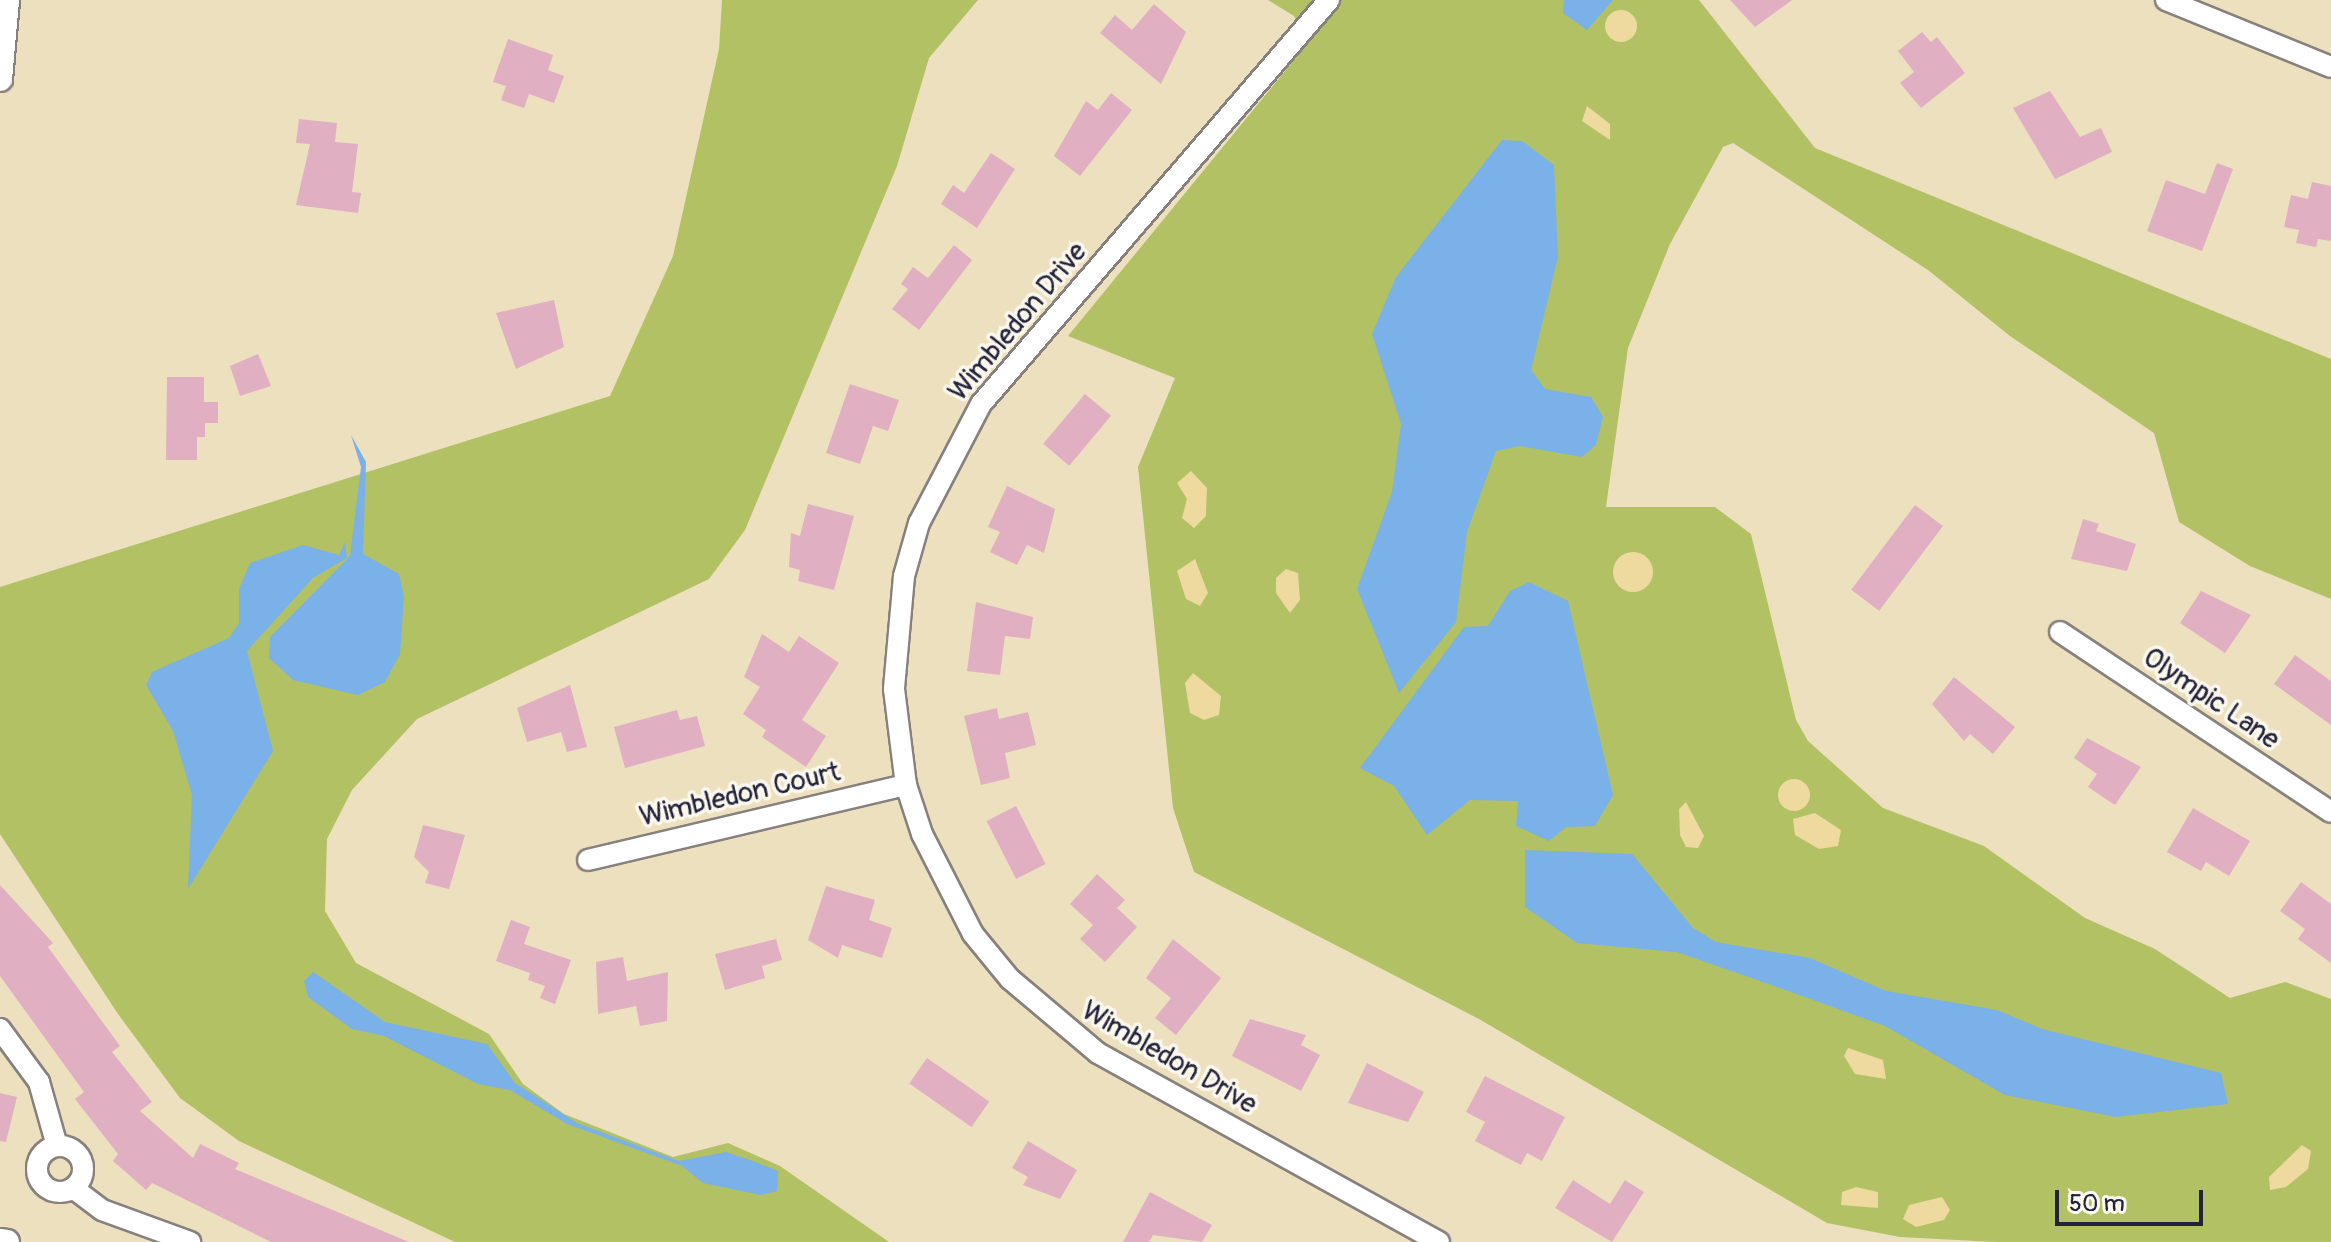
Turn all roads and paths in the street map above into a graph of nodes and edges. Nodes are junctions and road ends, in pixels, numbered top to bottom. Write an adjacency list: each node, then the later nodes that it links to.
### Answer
1 (7, 0): 5 (street)
2 (1329, 0): 7 (street, Wimbledon Drive)
3 (2166, 0): 4 (street)
4 (2331, 67)
5 (0, 79)
6 (2060, 632): 8 (street, Olympic Lane)
7 (906, 785): 9 (street, Wimbledon Court); 16 (street, Wimbledon Drive)
8 (2331, 812)
9 (588, 860)
10 (1, 1033): 11 (street)
11 (57, 1146): 12 (street); 12 (street)
12 (73, 1188): 15 (street)
13 (0, 1241): 14 (street)
14 (7, 1242)
15 (190, 1242)
16 (1439, 1242)

